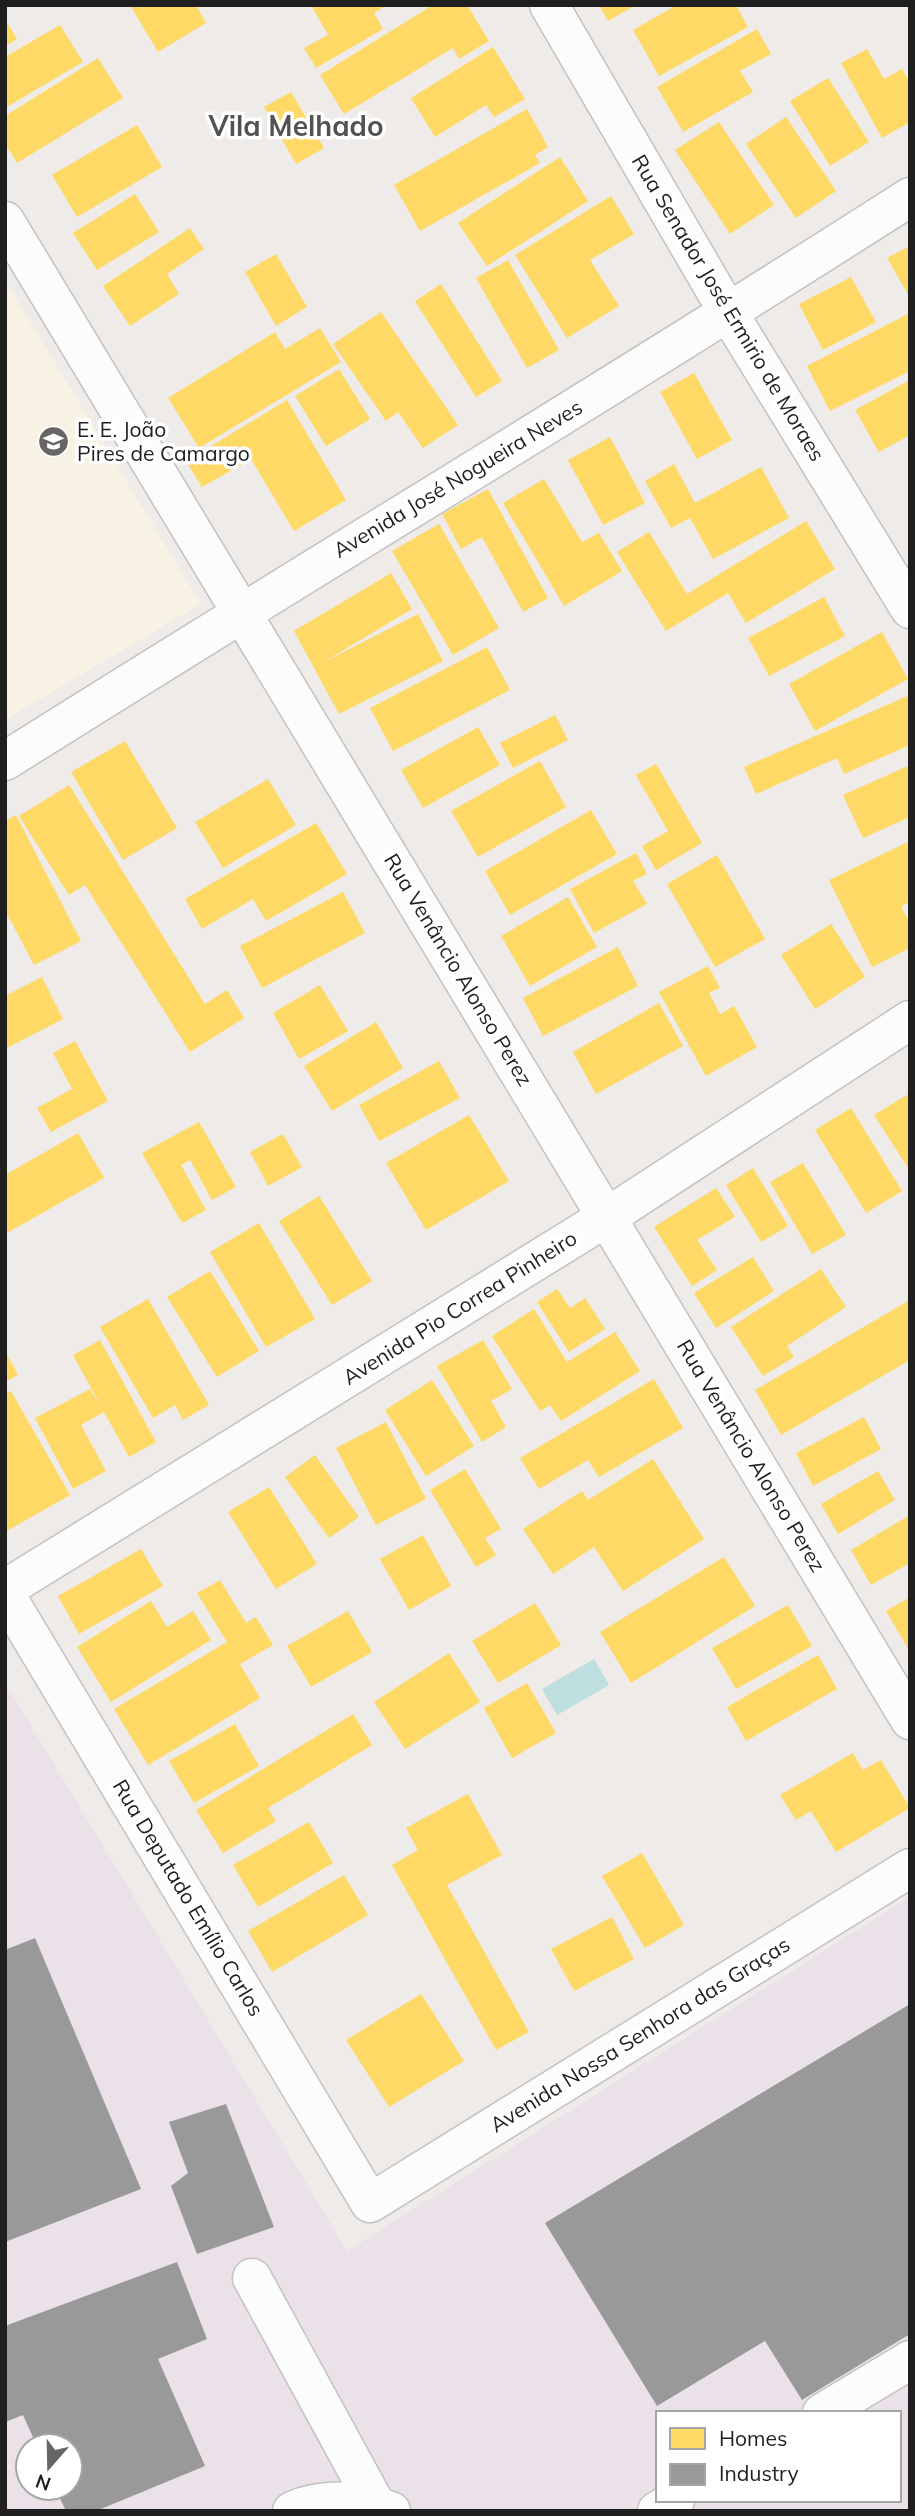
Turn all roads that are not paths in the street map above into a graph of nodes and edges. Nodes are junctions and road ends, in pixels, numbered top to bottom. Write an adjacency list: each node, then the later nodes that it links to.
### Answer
1 (549, 5): 4 (street, Rua Senador José Ermirio de Moraes)
2 (910, 197): 4 (street, Avenida José Nogueira Neves)
3 (5, 221): 6 (street, Rua Venâncio Alonso Perez)
4 (729, 313): 5 (street, Rua Senador José Ermirio de Moraes); 6 (street, Avenida José Nogueira Neves)
5 (910, 608)
6 (240, 612): 7 (street, Avenida José Nogueira Neves); 9 (street, Rua Venâncio Alonso Perez)
7 (5, 761)
8 (910, 1020): 9 (street, Avenida Pio Correa Pinheiro)
9 (607, 1217): 10 (street, Avenida Pio Correa Pinheiro); 11 (street, Rua Venâncio Alonso Perez)
10 (5, 1591): 13 (street, Rua Deputado Emílio Carlos)
11 (910, 1720)
12 (910, 1868): 13 (street, Avenida Nossa Senhora das Graças)
13 (370, 2203)
14 (252, 2278): 17 (street)
15 (910, 2360): 16 (street)
16 (825, 2411)
17 (383, 2508): 18 (street)
18 (292, 2511)

